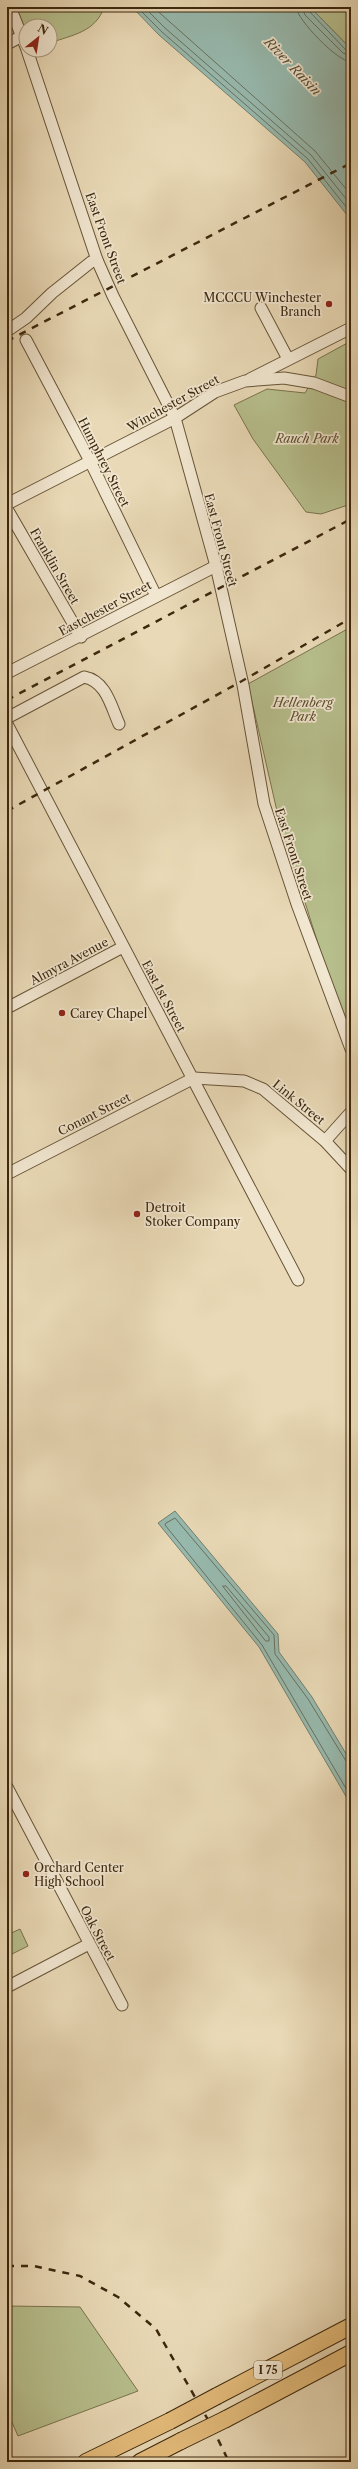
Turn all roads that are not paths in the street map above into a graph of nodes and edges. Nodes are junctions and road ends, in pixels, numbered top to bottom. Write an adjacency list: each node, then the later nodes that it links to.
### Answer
1 (10, 7): 2 (street, East Front Street)
2 (18, 26)
3 (18, 38): 4 (street)
4 (7, 44)
5 (29, 58): 6 (street, East Front Street)
6 (97, 260): 9 (street); 14 (street, East Front Street)
7 (261, 308): 11 (street)
8 (351, 328): 11 (street, Winchester Street)
9 (7, 331)
10 (26, 340): 15 (street, Humphrey Street)
11 (288, 359): 12 (street, Winchester Street)
12 (245, 381): 13 (street, Winchester Street); 14 (street, Winchester Street)
13 (351, 397)
14 (176, 418): 15 (street, Winchester Street); 18 (street, East Front Street)
15 (90, 461): 16 (street, Winchester Street); 19 (street, Humphrey Street)
16 (7, 504)
17 (7, 509): 20 (street, Franklin Street)
18 (216, 566): 19 (street, Eastchester Street); 27 (street, East Front Street)
19 (156, 596): 20 (street, Eastchester Street)
20 (81, 636): 21 (street, Eastchester Street)
21 (7, 673)
22 (7, 718): 24 (street)
23 (7, 724): 25 (street, East 1st Street)
24 (120, 724)
25 (123, 947): 26 (street, Almyra Avenue); 28 (street, East 1st Street)
26 (7, 1008)
27 (351, 1049)
28 (194, 1078): 30 (street, Link Street); 32 (street, Conant Street); 33 (street, East 1st Street)
29 (351, 1112): 30 (street, Link Street)
30 (325, 1140): 31 (street)
31 (351, 1169)
32 (7, 1174)
33 (298, 1280)
34 (9, 1794): 35 (street, Oak Street)
35 (89, 1944): 36 (street); 37 (street, Oak Street)
36 (7, 1987)
37 (122, 2005)
38 (351, 2316): 40 (highway)
39 (351, 2326): 40 (highway, I 75)
40 (318, 2344): 42 (highway, I 75, bridge)
41 (347, 2356): 43 (highway, I 75, bridge)
42 (86, 2462)
43 (140, 2462)

